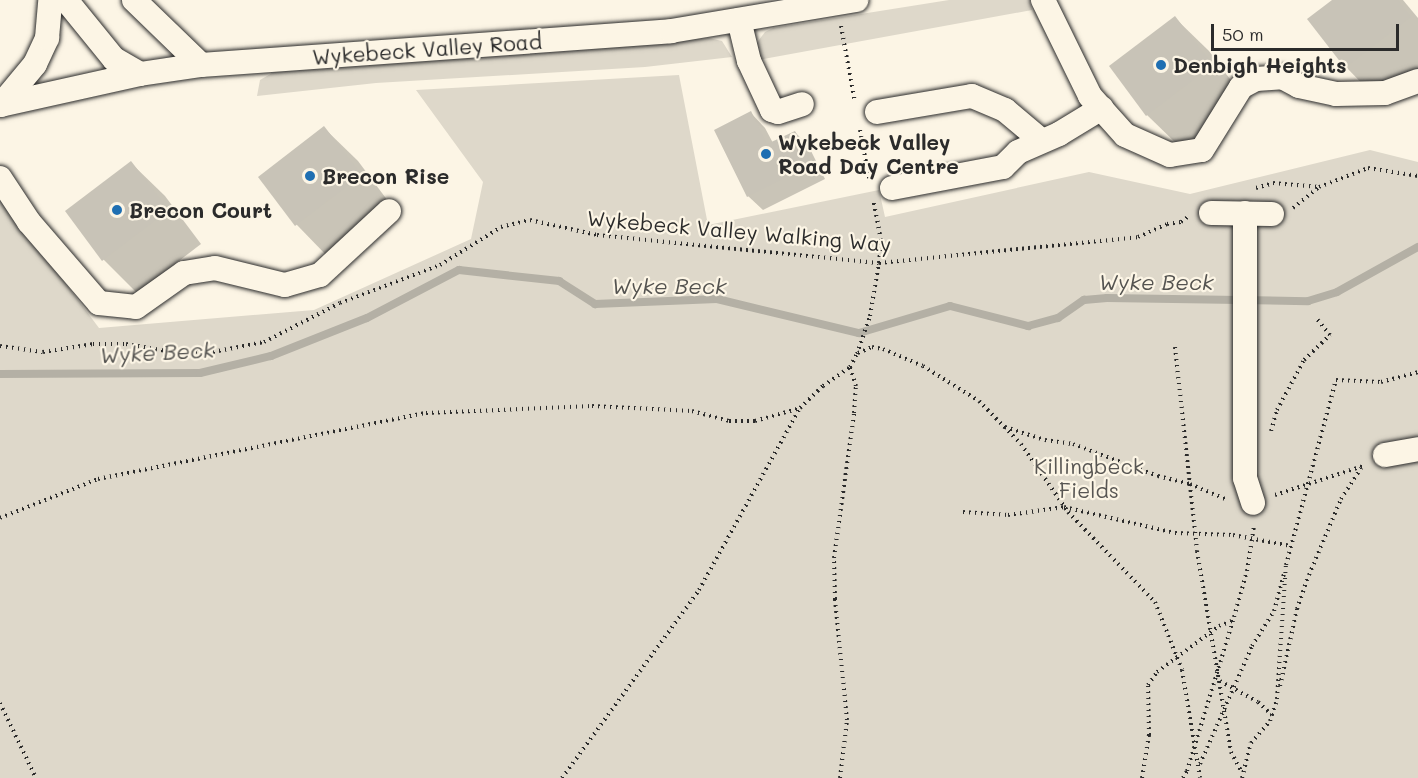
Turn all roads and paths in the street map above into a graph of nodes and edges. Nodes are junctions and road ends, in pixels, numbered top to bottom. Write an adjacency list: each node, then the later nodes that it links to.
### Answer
1 (50, 0): 11 (street)
2 (66, 0): 8 (street)
3 (134, 0): 7 (street)
4 (1044, 0): 12 (street)
5 (846, 2): 6 (street, Wykebeck Valley Road); 13 (path)
6 (739, 20): 7 (street, Wykebeck Valley Road); 10 (street)
7 (201, 65): 8 (street, Wykebeck Valley Road)
8 (140, 74): 11 (street, Wykebeck Valley Road)
9 (1418, 81): 12 (street)
10 (802, 104)
11 (1, 105)
12 (1102, 108): 14 (street)
13 (864, 115): 14 (street); 17 (path)
14 (1042, 141): 17 (street)
15 (1418, 176): 18 (path)
16 (0, 178): 20 (street)
17 (878, 187): 23 (path)
18 (1319, 187): 19 (path); 22 (path)
19 (1248, 202): 21 (street); 22 (street); 38 (street)
20 (389, 211)
21 (1205, 211): 23 (path, Wykebeck Valley Walking Way)
22 (1272, 214)
23 (879, 263): 25 (path, Wykebeck Valley Walking Way); 27 (path)
24 (1316, 318): 32 (path)
25 (0, 345)
26 (1175, 347): 36 (path)
27 (857, 354): 28 (path); 31 (path)
28 (850, 368): 30 (path); 61 (path)
29 (1418, 372): 37 (path)
30 (800, 408): 41 (path); 60 (path)
31 (1004, 427): 36 (path); 39 (path)
32 (1271, 433)
33 (1418, 449): 34 (street)
34 (1385, 455): 35 (path)
35 (1363, 466): 37 (path); 52 (path)
36 (1190, 484): 38 (path); 42 (path)
37 (1307, 484): 38 (path); 44 (path)
38 (1253, 503): 43 (path)
39 (1064, 507): 40 (path); 42 (path); 48 (path)
40 (963, 512)
41 (0, 518)
42 (1195, 533): 43 (path); 47 (path)
43 (1252, 539): 44 (path); 46 (path)
44 (1291, 546): 45 (path)
45 (1286, 565): 51 (path); 52 (path)
46 (1233, 620): 47 (path); 49 (path)
47 (1212, 631): 48 (path); 49 (path)
48 (1176, 658): 56 (path); 62 (path)
49 (1218, 669): 50 (path); 56 (path)
50 (1220, 681): 51 (path); 54 (path)
51 (1234, 688): 54 (path); 55 (path)
52 (1276, 699): 55 (path)
53 (0, 703): 59 (path)
54 (1224, 713): 57 (path); 58 (path)
55 (1272, 715): 58 (path)
56 (1196, 744): 57 (path); 63 (path)
57 (1200, 766): 64 (path)
58 (1241, 772): 65 (path)
59 (36, 778)
60 (562, 778)
61 (840, 778)
62 (1142, 778)
63 (1183, 778)
64 (1200, 778)
65 (1242, 778)

